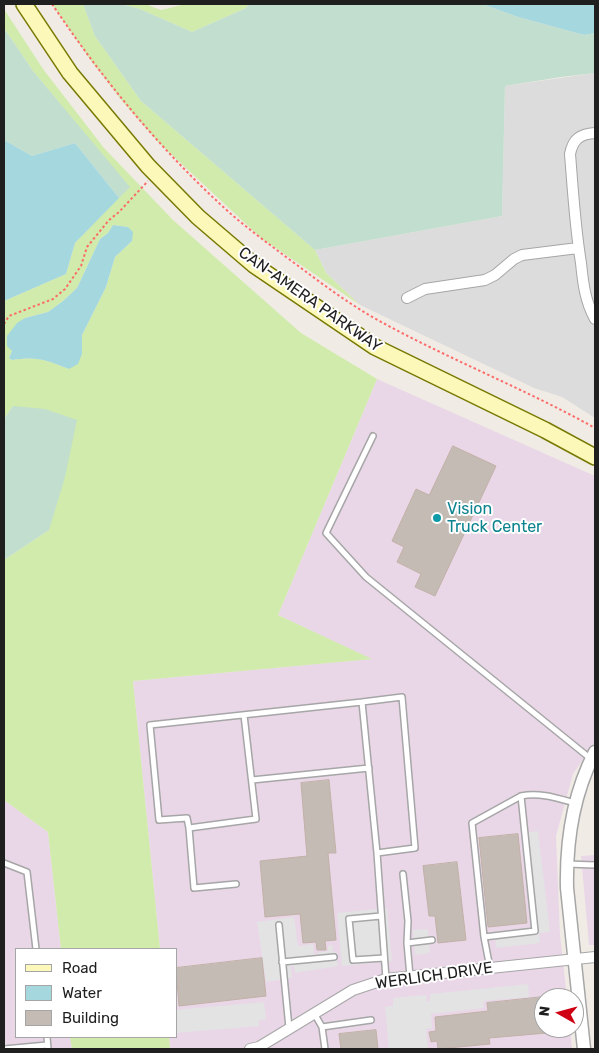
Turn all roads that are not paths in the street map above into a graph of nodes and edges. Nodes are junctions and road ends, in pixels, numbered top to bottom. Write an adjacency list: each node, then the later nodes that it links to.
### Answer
1 (24, 4): 7 (main road, CAN-AMERA PARKWAY)
2 (595, 133): 3 (street)
3 (578, 248): 4 (street); 5 (street)
4 (407, 298)
5 (595, 319)
6 (373, 436): 10 (lane)
7 (595, 457)
8 (362, 702): 9 (lane); 11 (lane); 16 (lane)
9 (244, 715): 12 (lane); 15 (lane)
10 (593, 756): 14 (street)
11 (369, 768): 12 (lane); 16 (lane)
12 (252, 780): 15 (lane)
13 (521, 796): 14 (lane); 24 (lane); 24 (lane)
14 (575, 803): 18 (street)
15 (188, 828): 21 (lane)
16 (377, 853): 22 (lane)
17 (4, 863): 27 (lane)
18 (566, 864): 19 (lane); 31 (street)
19 (595, 865)
20 (403, 874): 26 (lane)
21 (236, 884)
22 (381, 916): 30 (lane); 30 (lane)
23 (279, 925): 32 (lane)
24 (484, 937): 33 (lane)
25 (432, 940): 26 (lane)
26 (407, 943): 34 (lane)
27 (36, 948)
28 (334, 957): 32 (lane)
29 (595, 957): 31 (street, WERLICH DRIVE)
30 (384, 958): 35 (lane)
31 (574, 959): 33 (street, WERLICH DRIVE); 44 (street)
32 (282, 962): 39 (lane)
33 (490, 969): 34 (street, WERLICH DRIVE)
34 (410, 977): 35 (street, WERLICH DRIVE)
35 (386, 979): 36 (street, WERLICH DRIVE)
36 (314, 1013): 38 (lane); 39 (street, WERLICH DRIVE)
37 (370, 1020): 38 (lane)
38 (322, 1026): 43 (lane)
39 (289, 1029): 42 (street, WERLICH DRIVE)
40 (47, 1047): 41 (lane)
41 (4, 1049)
42 (250, 1049)
43 (325, 1049)
44 (584, 1049)

